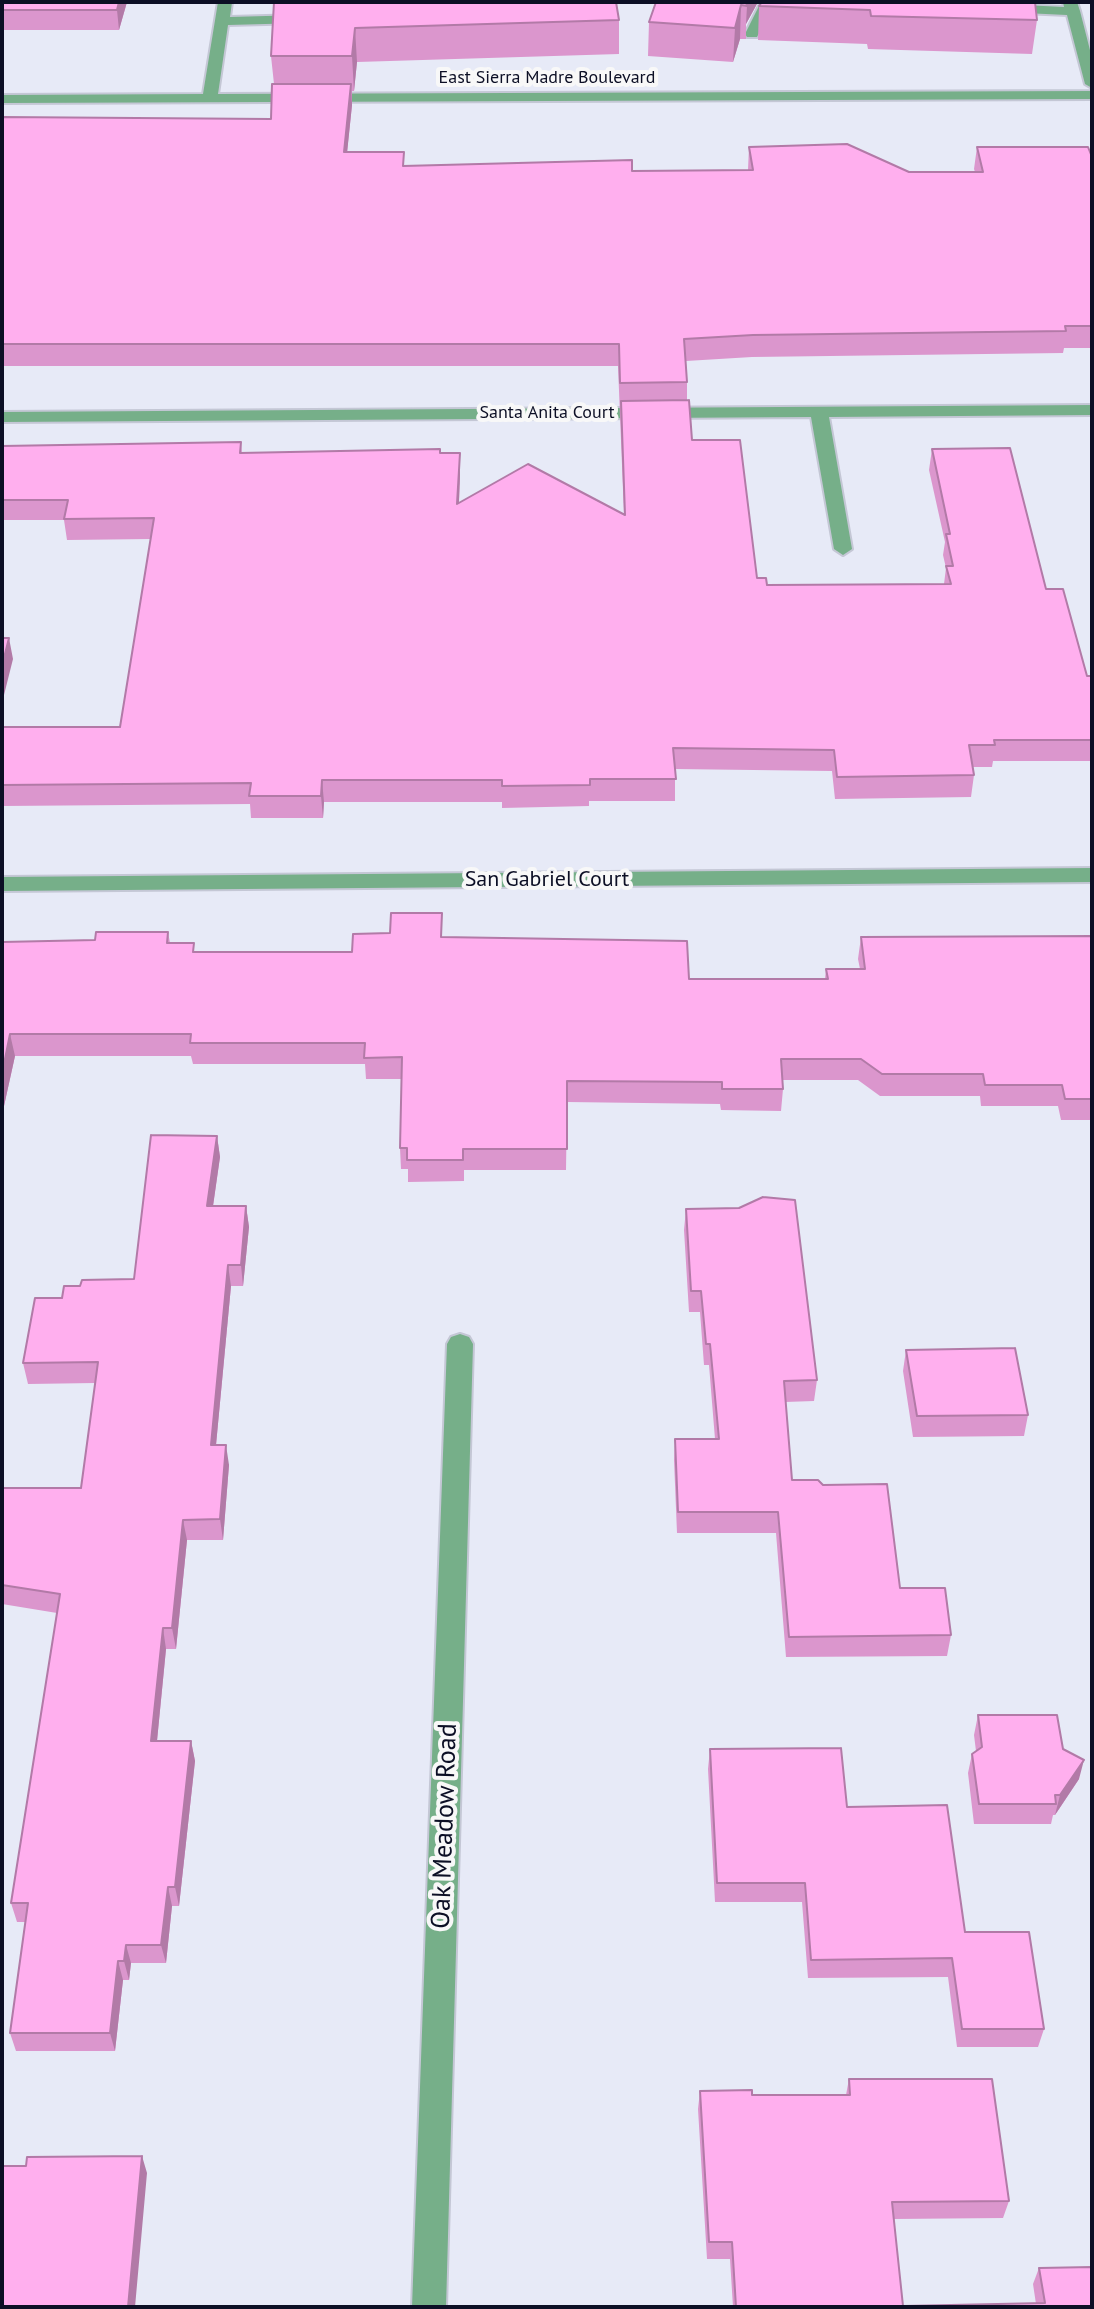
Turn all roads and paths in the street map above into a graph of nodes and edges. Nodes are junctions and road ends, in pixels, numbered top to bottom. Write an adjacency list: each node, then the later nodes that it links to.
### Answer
1 (225, 2): 6 (street)
2 (768, 2): 7 (street)
3 (1071, 6): 4 (street); 8 (street)
4 (994, 8)
5 (314, 19): 6 (street)
6 (222, 21): 10 (street)
7 (752, 34)
8 (1092, 84)
9 (1092, 95): 10 (street, East Sierra Madre Boulevard)
10 (210, 98): 11 (street, East Sierra Madre Boulevard)
11 (2, 99)
12 (1092, 410): 13 (street, Santa Anita Court)
13 (819, 411): 14 (street, Santa Anita Court); 15 (street)
14 (2, 417)
15 (843, 549)
16 (1092, 875): 17 (street, San Gabriel Court)
17 (2, 884)
18 (460, 1344): 19 (street, Oak Meadow Road)
19 (429, 2307)

